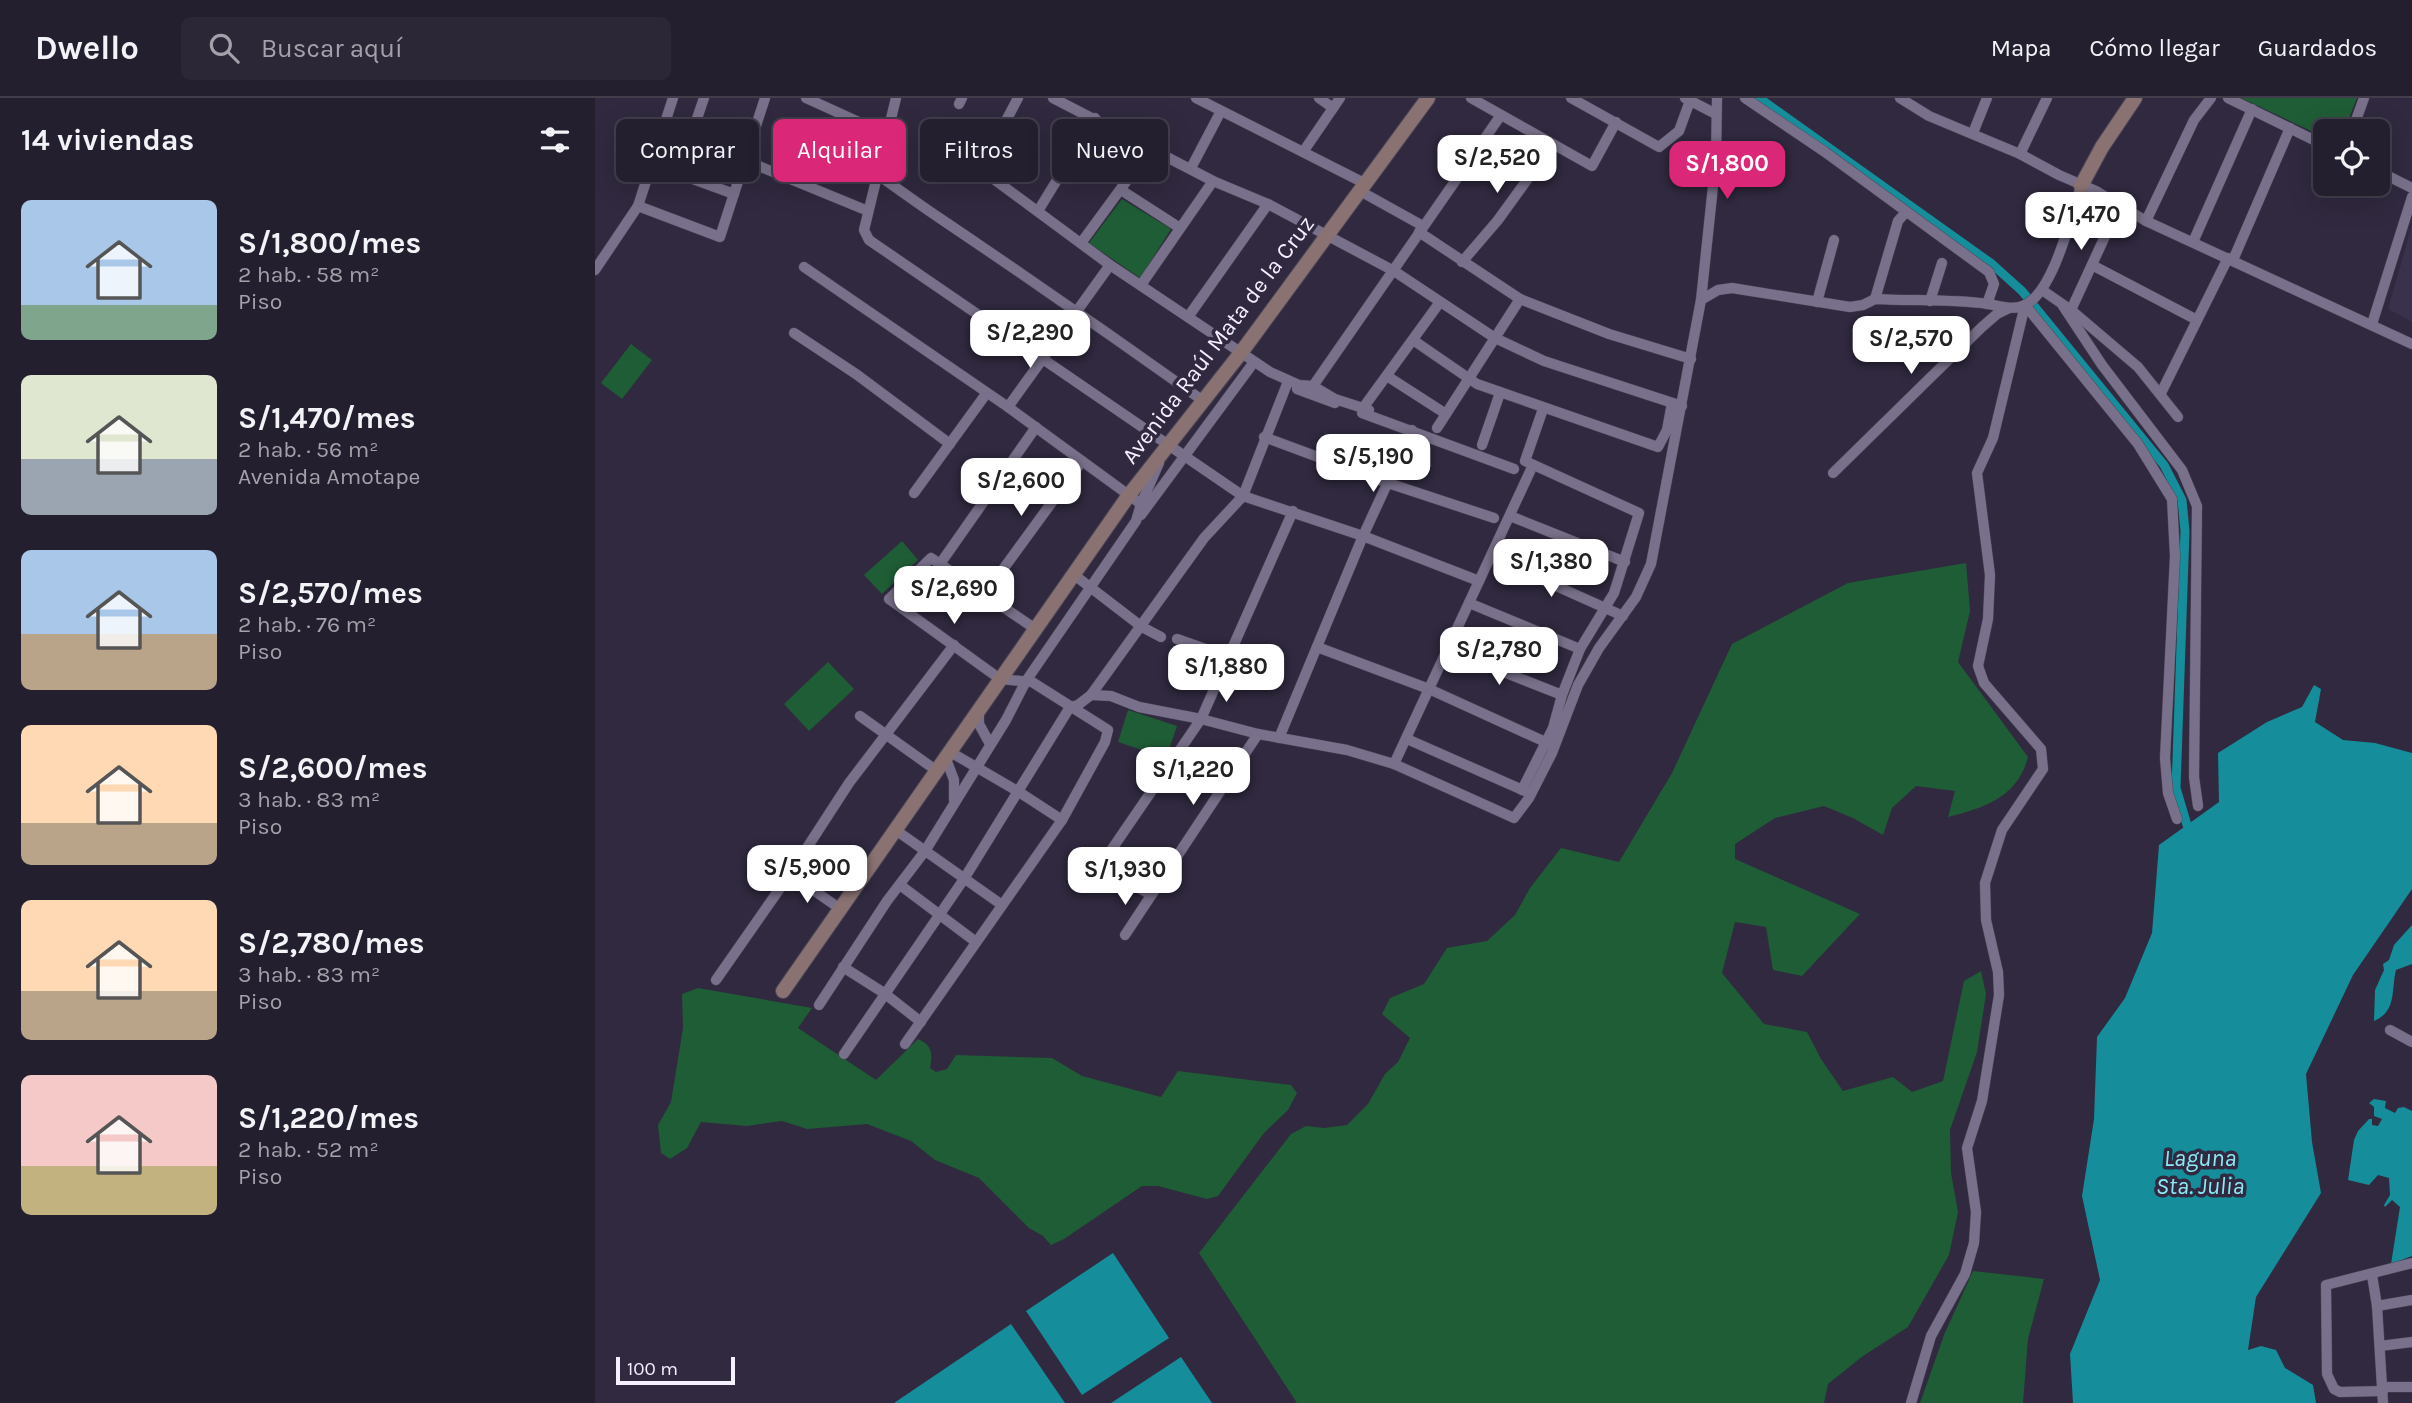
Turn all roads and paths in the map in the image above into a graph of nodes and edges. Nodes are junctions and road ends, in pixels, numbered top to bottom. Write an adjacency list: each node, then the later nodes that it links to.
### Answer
1 (673, 98): 31 (street)
2 (703, 98): 32 (street)
3 (765, 98): 33 (street)
4 (806, 98): 34 (street)
5 (896, 98): 35 (street)
6 (1018, 98): 36 (street)
7 (1053, 98): 30 (street)
8 (1196, 98): 27 (street)
9 (1319, 98): 25 (street)
10 (1340, 98): 25 (street)
11 (1429, 98): 58 (street, Avenida Raúl Mata de la Cruz)
12 (1471, 98): 29 (street)
13 (1571, 98): 38 (street)
14 (1717, 98): 28 (street)
15 (1745, 98): 68 (street)
16 (1900, 98): 24 (street)
17 (1987, 98): 40 (street)
18 (2047, 98): 44 (street)
19 (2135, 98): 57 (street)
20 (2211, 98): 69 (street)
21 (2228, 98): 26 (street)
22 (2364, 98): 37 (street)
23 (1688, 99): 28 (street); 38 (street)
24 (1914, 102): 40 (street)
25 (1333, 108): 43 (street)
26 (2252, 109): 39 (street); 74 (street)
27 (1221, 111): 43 (street); 47 (street)
28 (1716, 114): 84 (street)
29 (1501, 115): 42 (street); 71 (street)
30 (1095, 118): 67 (street)
31 (666, 119)
32 (696, 119)
33 (758, 119)
34 (852, 119)
35 (890, 119)
36 (1007, 119)
37 (2356, 119)
38 (1616, 122): 42 (street)
39 (2290, 128): 41 (street); 76 (street)
40 (1973, 134): 44 (street)
41 (2313, 140)
42 (1553, 144): 77 (street)
43 (1303, 152): 58 (street)
44 (2020, 154): 57 (street)
45 (1168, 157): 47 (street)
46 (759, 166): 66 (street)
47 (1191, 168): 49 (street)
48 (2390, 178): 59 (street)
49 (1213, 181): 63 (street); 70 (street)
50 (646, 182): 64 (street)
51 (700, 182): 61 (street)
52 (738, 182): 61 (street)
53 (876, 182): 66 (street)
54 (891, 182): 98 (street)
55 (998, 182): 67 (street)
56 (1127, 182): 60 (street)
57 (2081, 186): 65 (street); 87 (street)
58 (1363, 187): 71 (street); 72 (street, Avenida Raúl Mata de la Cruz)
59 (2412, 188)
60 (1121, 190): 70 (street); 75 (street)
61 (734, 194): 64 (street)
62 (2412, 197): 101 (street)
63 (1268, 204): 72 (street); 99 (street)
64 (638, 206): 82 (street)
65 (2119, 206): 69 (street); 80 (street)
66 (868, 211): 109 (street)
67 (1038, 211): 75 (street)
68 (1906, 212): 89 (street); 94 (street)
69 (2146, 221): 74 (street)
70 (1181, 228): 85 (street)
71 (1421, 229): 77 (street); 83 (street)
72 (1328, 236): 83 (street); 107 (street, Avenida Raúl Mata de la Cruz)
73 (1834, 240): 93 (street)
74 (2193, 242): 76 (street)
75 (1081, 243): 79 (street)
76 (2230, 259): 100 (street); 101 (street)
77 (1462, 262): 88 (street)
78 (1942, 263): 91 (street)
79 (1110, 265): 85 (street); 98 (street)
80 (2092, 265): 97 (street); 100 (street)
81 (804, 267): 118 (street)
82 (595, 270)
83 (1394, 271): 92 (street); 115 (street)
84 (1704, 282): 86 (street); 90 (street)
85 (1141, 285): 99 (street)
86 (1732, 288): 90 (street); 93 (street)
87 (2042, 290): 95 (street); 97 (street)
88 (1520, 299): 104 (street); 108 (street)
89 (1875, 299): 91 (street); 93 (street)
90 (1702, 300): 108 (street)
91 (1930, 301): 94 (street)
92 (1440, 302): 104 (street); 105 (street)
93 (1817, 302)
94 (1985, 304): 96 (street); 102 (street)
95 (2025, 305): 96 (street); 187 (street); 219 (street)
96 (2010, 308): 102 (street)
97 (2067, 308): 117 (street); 186 (street)
98 (1077, 311): 109 (street); 119 (street)
99 (1188, 317): 107 (street)
100 (2197, 320): 117 (street)
101 (2372, 324): 106 (street)
102 (1982, 327): 136 (street)
103 (794, 333): 129 (street)
104 (1495, 338): 113 (street); 120 (street)
105 (1413, 340): 112 (street); 113 (street)
106 (2412, 344)
107 (1240, 354): 110 (street); 119 (street, Avenida Raúl Mata de la Cruz)
108 (1691, 359): 120 (street)
109 (1044, 360): 121 (street); 130 (street)
110 (1254, 362): 111 (street); 132 (street)
111 (1270, 372): 114 (street); 115 (street)
112 (1387, 376): 115 (street); 123 (street)
113 (1469, 379): 116 (street); 123 (street)
114 (1287, 384): 127 (street); 128 (street)
115 (1313, 386)
116 (1500, 393): 122 (street); 131 (street)
117 (2161, 393): 124 (street)
118 (986, 394): 121 (street); 129 (street)
119 (1202, 400): 130 (street, Avenida Raúl Mata de la Cruz)
120 (1677, 405): 122 (street); 155 (street)
121 (1008, 407): 125 (street)
122 (1543, 409): 134 (street)
123 (1446, 414): 126 (street)
124 (2178, 417)
125 (1036, 427): 133 (street); 148 (street)
126 (1437, 428)
127 (1412, 430): 135 (street); 137 (street)
128 (1264, 437): 137 (street); 139 (street)
129 (950, 444): 138 (street)
130 (1168, 444): 132 (street); 140 (street, Avenida Raúl Mata de la Cruz)
131 (1482, 445)
132 (1185, 456): 139 (street); 144 (street)
133 (1082, 461): 140 (street); 152 (street)
134 (1533, 465): 142 (street); 147 (street)
135 (1514, 469)
136 (1833, 473)
137 (1388, 483): 143 (street); 145 (street)
138 (914, 493)
139 (1243, 496): 141 (street); 156 (street)
140 (1135, 499): 144 (street); 149 (street, Avenida Raúl Mata de la Cruz)
141 (1293, 512): 145 (street); 164 (street)
142 (1510, 516): 146 (street); 147 (street)
143 (1495, 518)
144 (1136, 521): 151 (street)
145 (1363, 536): 150 (street); 161 (street)
146 (1492, 557): 150 (street); 154 (street)
147 (1625, 562): 154 (street)
148 (940, 564): 152 (street); 160 (street)
149 (1073, 574): 151 (street); 157 (street, Avenida Raúl Mata de la Cruz)
150 (1479, 581): 153 (street)
151 (1089, 586): 156 (street); 166 (street)
152 (985, 594): 157 (street)
153 (1469, 603): 162 (street); 163 (street)
154 (1607, 607): 155 (street); 162 (street)
155 (1623, 616): 179 (street)
156 (1142, 627): 158 (street); 168 (street)
157 (1034, 628): 165 (street, Avenida Raúl Mata de la Cruz)
158 (1161, 636)
159 (1177, 639): 164 (street)
160 (954, 645): 165 (street); 174 (street)
161 (1317, 647): 167 (street); 176 (street)
162 (1580, 649): 169 (street)
163 (1448, 650): 167 (street); 169 (street)
164 (1231, 658): 173 (street)
165 (1000, 679): 166 (street); 171 (street, Avenida Raúl Mata de la Cruz)
166 (1026, 681): 170 (street); 178 (street)
167 (1429, 689): 177 (street); 179 (street)
168 (1091, 695): 170 (street); 173 (street)
169 (1562, 695): 179 (street)
170 (1070, 707): 183 (street); 188 (street)
171 (979, 711): 178 (street); 180 (street, Avenida Raúl Mata de la Cruz)
172 (860, 716): 174 (street)
173 (1201, 719): 175 (street); 194 (street)
174 (886, 734): 180 (street); 191 (street)
175 (1258, 734): 176 (street); 194 (street)
176 (1279, 738): 181 (street)
177 (1407, 739): 181 (street); 184 (street)
178 (991, 744): 182 (street)
179 (1551, 744): 184 (street)
180 (945, 761): 182 (street); 185 (street); 189 (street, Avenida Raúl Mata de la Cruz)
181 (1394, 764): 184 (street)
182 (976, 767): 183 (street); 185 (street)
183 (1019, 792): 188 (street); 192 (street)
184 (1526, 792)
185 (954, 804): 190 (street)
186 (2198, 806)
187 (2177, 819)
188 (1062, 820): 195 (street)
189 (897, 831): 190 (street); 196 (street, Avenida Raúl Mata de la Cruz)
190 (925, 851): 192 (street); 193 (street)
191 (790, 874): 196 (street); 201 (street)
192 (964, 879): 195 (street); 197 (street)
193 (900, 885): 197 (street); 200 (street)
194 (1151, 895): 198 (street)
195 (1002, 905): 199 (street)
196 (842, 910): 202 (street, Avenida Raúl Mata de la Cruz)
197 (939, 914): 199 (street); 203 (street)
198 (1125, 935)
199 (977, 942): 205 (street)
200 (843, 967): 203 (street); 204 (street)
201 (716, 980)
202 (783, 991)
203 (884, 993): 205 (street); 209 (street)
204 (819, 1005)
205 (921, 1022): 208 (street)
206 (2390, 1030): 207 (street)
207 (2412, 1042)
208 (905, 1044)
209 (843, 1054)
210 (2412, 1263): 211 (street)
211 (2372, 1275): 213 (street); 218 (street)
212 (2412, 1300): 213 (street)
213 (2377, 1306): 215 (street)
214 (2412, 1342): 215 (street)
215 (2380, 1346): 217 (street)
216 (2412, 1387): 217 (street)
217 (2383, 1389): 218 (street); 220 (street)
218 (2349, 1398)
219 (1911, 1403)
220 (2383, 1403)

